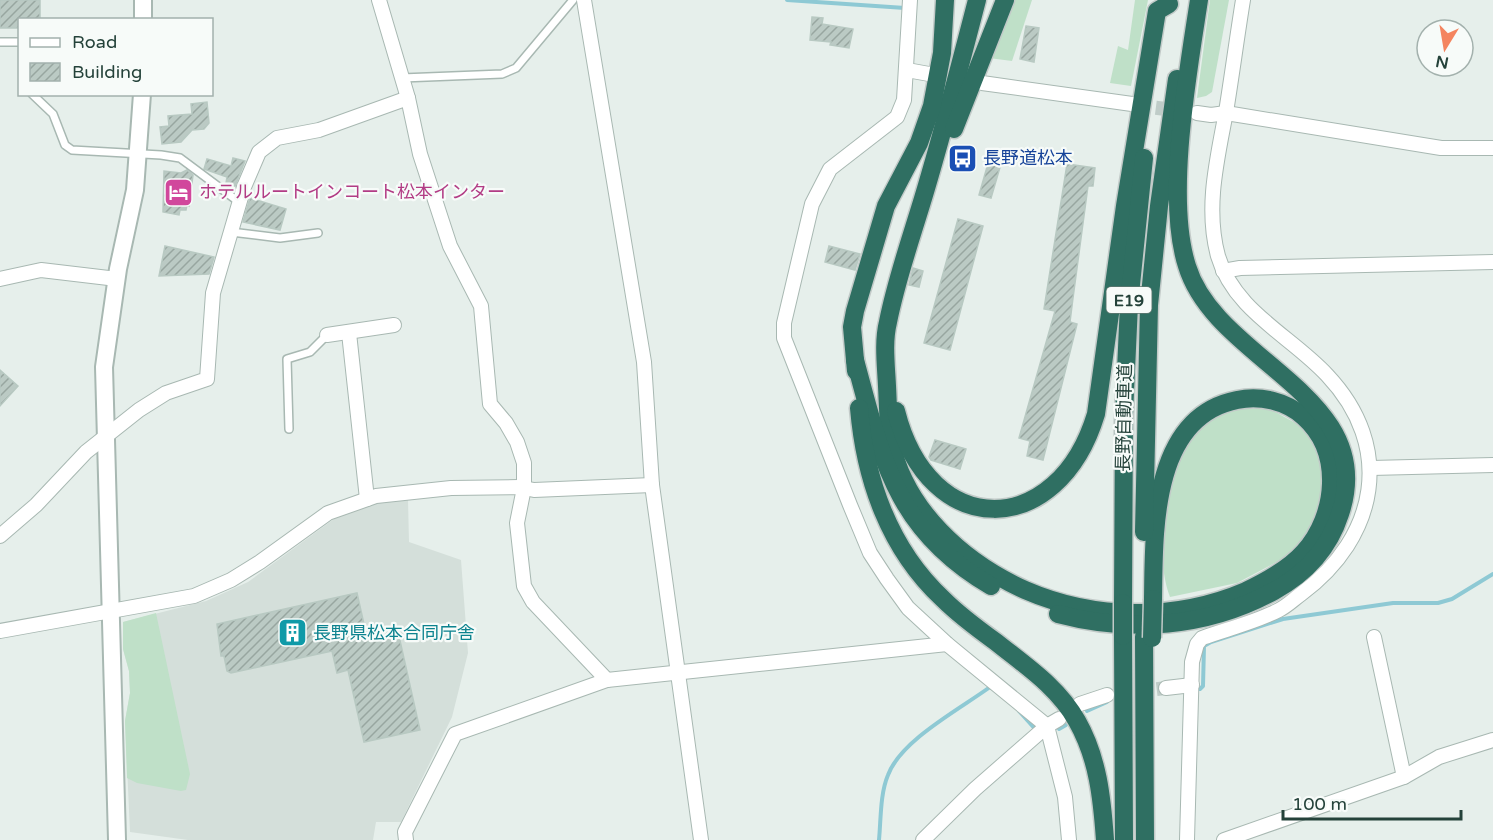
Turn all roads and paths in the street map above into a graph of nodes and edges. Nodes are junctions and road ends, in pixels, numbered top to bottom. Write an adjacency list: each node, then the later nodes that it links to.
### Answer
1 (143, 0): 14 (street)
2 (379, 0): 20 (street)
3 (573, 0): 20 (lane)
4 (584, 0): 47 (street)
5 (910, 0): 18 (street)
6 (937, 0): 17 (highway)
7 (945, 0): 17 (highway)
8 (977, 0): 31 (highway)
9 (1005, 0): 31 (highway)
10 (1190, 0): 51 (highway, 長野自動車道 / E19)
11 (1199, 0): 42 (highway)
12 (1243, 0): 27 (street)
13 (1169, 2): 41 (highway); 72 (highway, 長野自動車道 / E19, bridge)
14 (143, 18)
15 (0, 42): 16 (lane)
16 (18, 42)
17 (942, 53): 42 (highway)
18 (907, 70): 19 (street); 55 (street)
19 (929, 74)
20 (402, 78): 24 (street)
21 (982, 83): 25 (street)
22 (35, 96): 29 (lane)
23 (142, 96): 29 (street)
24 (408, 98): 30 (street); 48 (street)
25 (1132, 105)
26 (1197, 113): 27 (street)
27 (1226, 113): 28 (street); 35 (street)
28 (1493, 148)
29 (139, 155): 30 (lane); 37 (street)
30 (239, 202): 32 (street)
31 (918, 215): 41 (highway)
32 (231, 232): 33 (lane); 44 (street)
33 (318, 233)
34 (1493, 262): 35 (street)
35 (1223, 271): 46 (street)
36 (0, 279): 37 (street)
37 (117, 279): 44 (street)
38 (394, 325): 39 (street)
39 (349, 333): 40 (street); 49 (street)
40 (327, 335): 43 (lane)
41 (886, 347): 51 (highway)
42 (855, 360): 71 (highway)
43 (289, 429)
44 (105, 437): 50 (street); 52 (street)
45 (1493, 465): 46 (street)
46 (1371, 468): 58 (street)
47 (652, 485): 48 (street); 56 (street)
48 (524, 488): 49 (street); 57 (street)
49 (367, 499): 52 (street)
50 (0, 536)
51 (1148, 600): 65 (highway, 長野自動車道 / E19)
52 (110, 612): 53 (street); 66 (street)
53 (0, 631)
54 (1374, 637): 64 (street)
55 (947, 644): 56 (street); 62 (street)
56 (679, 673): 57 (street); 68 (street)
57 (607, 680): 67 (street)
58 (1192, 685): 59 (street); 73 (street)
59 (1166, 688)
60 (1107, 695): 61 (street)
61 (1080, 704)
62 (1053, 722): 69 (street); 70 (street)
63 (1493, 740): 64 (street)
64 (1404, 777): 74 (street)
65 (1145, 837)
66 (117, 840)
67 (406, 840)
68 (700, 840)
69 (923, 840)
70 (1069, 840)
71 (1105, 840)
72 (1124, 840)
73 (1187, 840)
74 (1224, 840)

